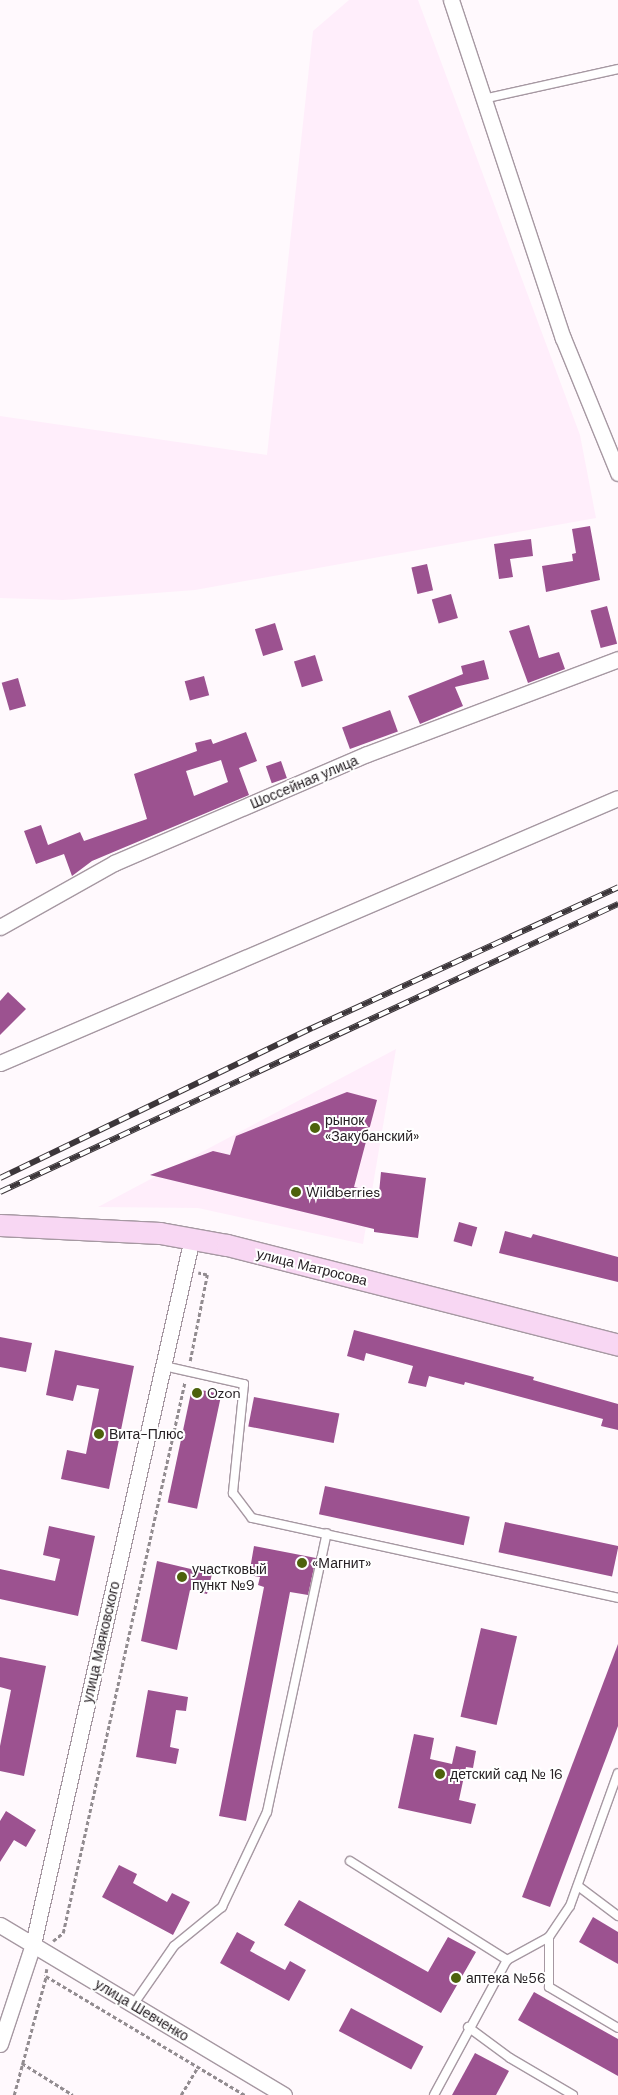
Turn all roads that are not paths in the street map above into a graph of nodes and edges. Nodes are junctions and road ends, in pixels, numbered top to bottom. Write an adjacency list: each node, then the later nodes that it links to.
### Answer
1 (451, 0): 3 (street)
2 (618, 69): 3 (lane)
3 (483, 99): 4 (street)
4 (618, 473)
5 (618, 659): 7 (street, Шоссейная улица)
6 (618, 798): 8 (street)
7 (0, 927)
8 (0, 1063)
9 (0, 1225): 10 (main road, улица Матросова)
10 (192, 1238): 11 (main road, улица Матросова); 12 (street, улица Маяковского)
11 (618, 1345)
12 (164, 1366): 13 (lane); 22 (street, улица Маяковского)
13 (327, 1533): 14 (lane); 24 (lane)
14 (618, 1598)
15 (618, 1773): 16 (lane)
16 (614, 1797): 18 (lane)
17 (350, 1861): 23 (lane)
18 (578, 1886): 19 (lane); 21 (lane)
19 (618, 1916)
20 (0, 1925): 22 (street, улица Шевченко)
21 (549, 1937): 23 (lane); 26 (lane)
22 (33, 1944): 24 (street, улица Шевченко); 27 (street, улица Маяковского)
23 (507, 1960): 25 (lane)
24 (133, 2005): 28 (street, улица Шевченко)
25 (468, 2027): 29 (lane); 30 (lane)
26 (618, 2028)
27 (0, 2044)
28 (284, 2095)
29 (434, 2095)
30 (573, 2095)

